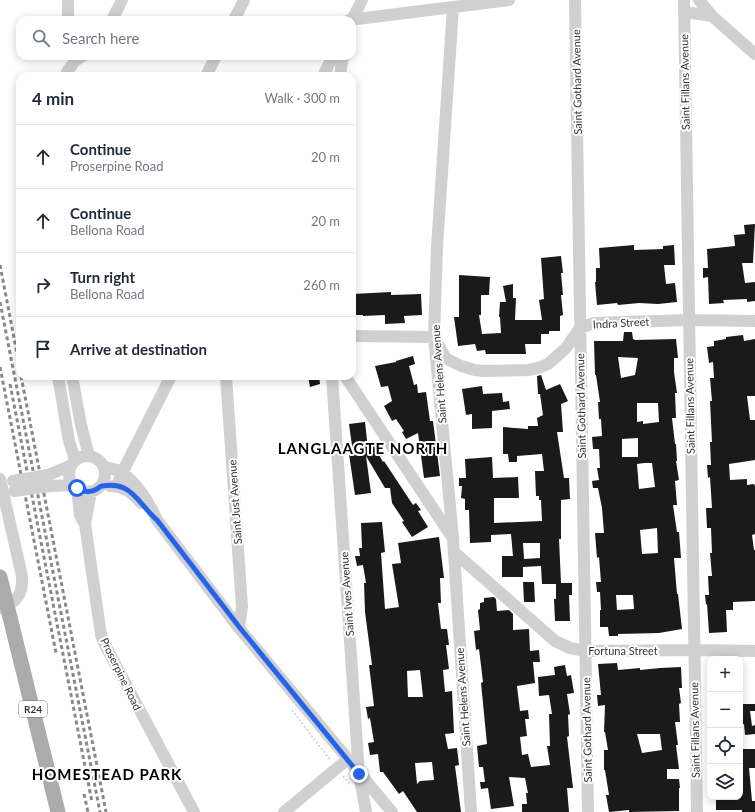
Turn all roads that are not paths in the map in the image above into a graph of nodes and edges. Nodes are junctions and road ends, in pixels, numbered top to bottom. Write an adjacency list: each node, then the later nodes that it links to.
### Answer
1 (68, 0): 10 (street)
2 (122, 0): 11 (street)
3 (244, 0): 12 (street)
4 (362, 0): 13 (street)
5 (509, 0): 9 (street)
6 (576, 0): 29 (street, Saint Gothard Avenue)
7 (699, 0): 14 (street)
8 (684, 6): 14 (street); 27 (street, Saint Fillans Avenue)
9 (453, 7): 15 (street); 31 (street, Saint Helens Avenue)
10 (68, 16)
11 (114, 16)
12 (236, 16)
13 (354, 16)
14 (712, 16): 16 (street)
15 (356, 19)
16 (755, 54)
17 (67, 60): 22 (street)
18 (77, 60): 23 (street)
19 (214, 60): 24 (street)
20 (331, 60): 25 (street)
21 (342, 60): 26 (street)
22 (67, 72)
23 (68, 72)
24 (208, 72)
25 (325, 72)
26 (341, 72)
27 (689, 320): 28 (street, Indra Street); 29 (street, Indra Street); 54 (street, Saint Fillans Avenue)
28 (755, 321)
29 (580, 328): 31 (street, Indra Street); 56 (street, Saint Gothard Avenue)
30 (356, 336): 31 (street)
31 (434, 337): 49 (street, Saint Helens Avenue)
32 (59, 380): 39 (street, Proserpine Road)
33 (73, 380): 38 (street)
34 (169, 380): 41 (street)
35 (226, 380): 53 (street, Saint Just Avenue)
36 (332, 380): 58 (street, Saint Ives Avenue)
37 (348, 380): 49 (street)
38 (89, 456): 39 (street); 40 (street)
39 (73, 462): 42 (street); 45 (street, Proserpine Road)
40 (104, 467): 41 (street); 46 (street, Proserpine Road)
41 (122, 473): 44 (street); 47 (street)
42 (49, 480): 43 (street, bridge); 45 (street)
43 (6, 485): 52 (street)
44 (117, 486): 46 (street); 47 (street)
45 (75, 487): 46 (street); 48 (street, Proserpine Road)
46 (96, 489): 48 (street, Proserpine Road)
47 (157, 520): 53 (street)
48 (85, 524): 60 (street, Proserpine Road)
49 (453, 538): 50 (street, Saint Helens Avenue)
50 (454, 552): 56 (street, Fortuna Street); 64 (street, Saint Helens Avenue)
51 (0, 577): 52 (main road, R24)
52 (4, 607): 59 (main road, R24)
53 (240, 628): 57 (street)
54 (694, 650): 55 (street, Fortuna Street); 56 (street, Fortuna Street); 66 (street, Saint Fillans Avenue)
55 (755, 651)
56 (585, 652): 65 (street, Saint Gothard Avenue)
57 (348, 759): 58 (street); 61 (street)
58 (359, 774): 62 (street, Saint Ives Avenue); 63 (street)
59 (58, 812)
60 (194, 812)
61 (284, 812)
62 (366, 812)
63 (392, 812)
64 (471, 812)
65 (588, 812)
66 (696, 812)

